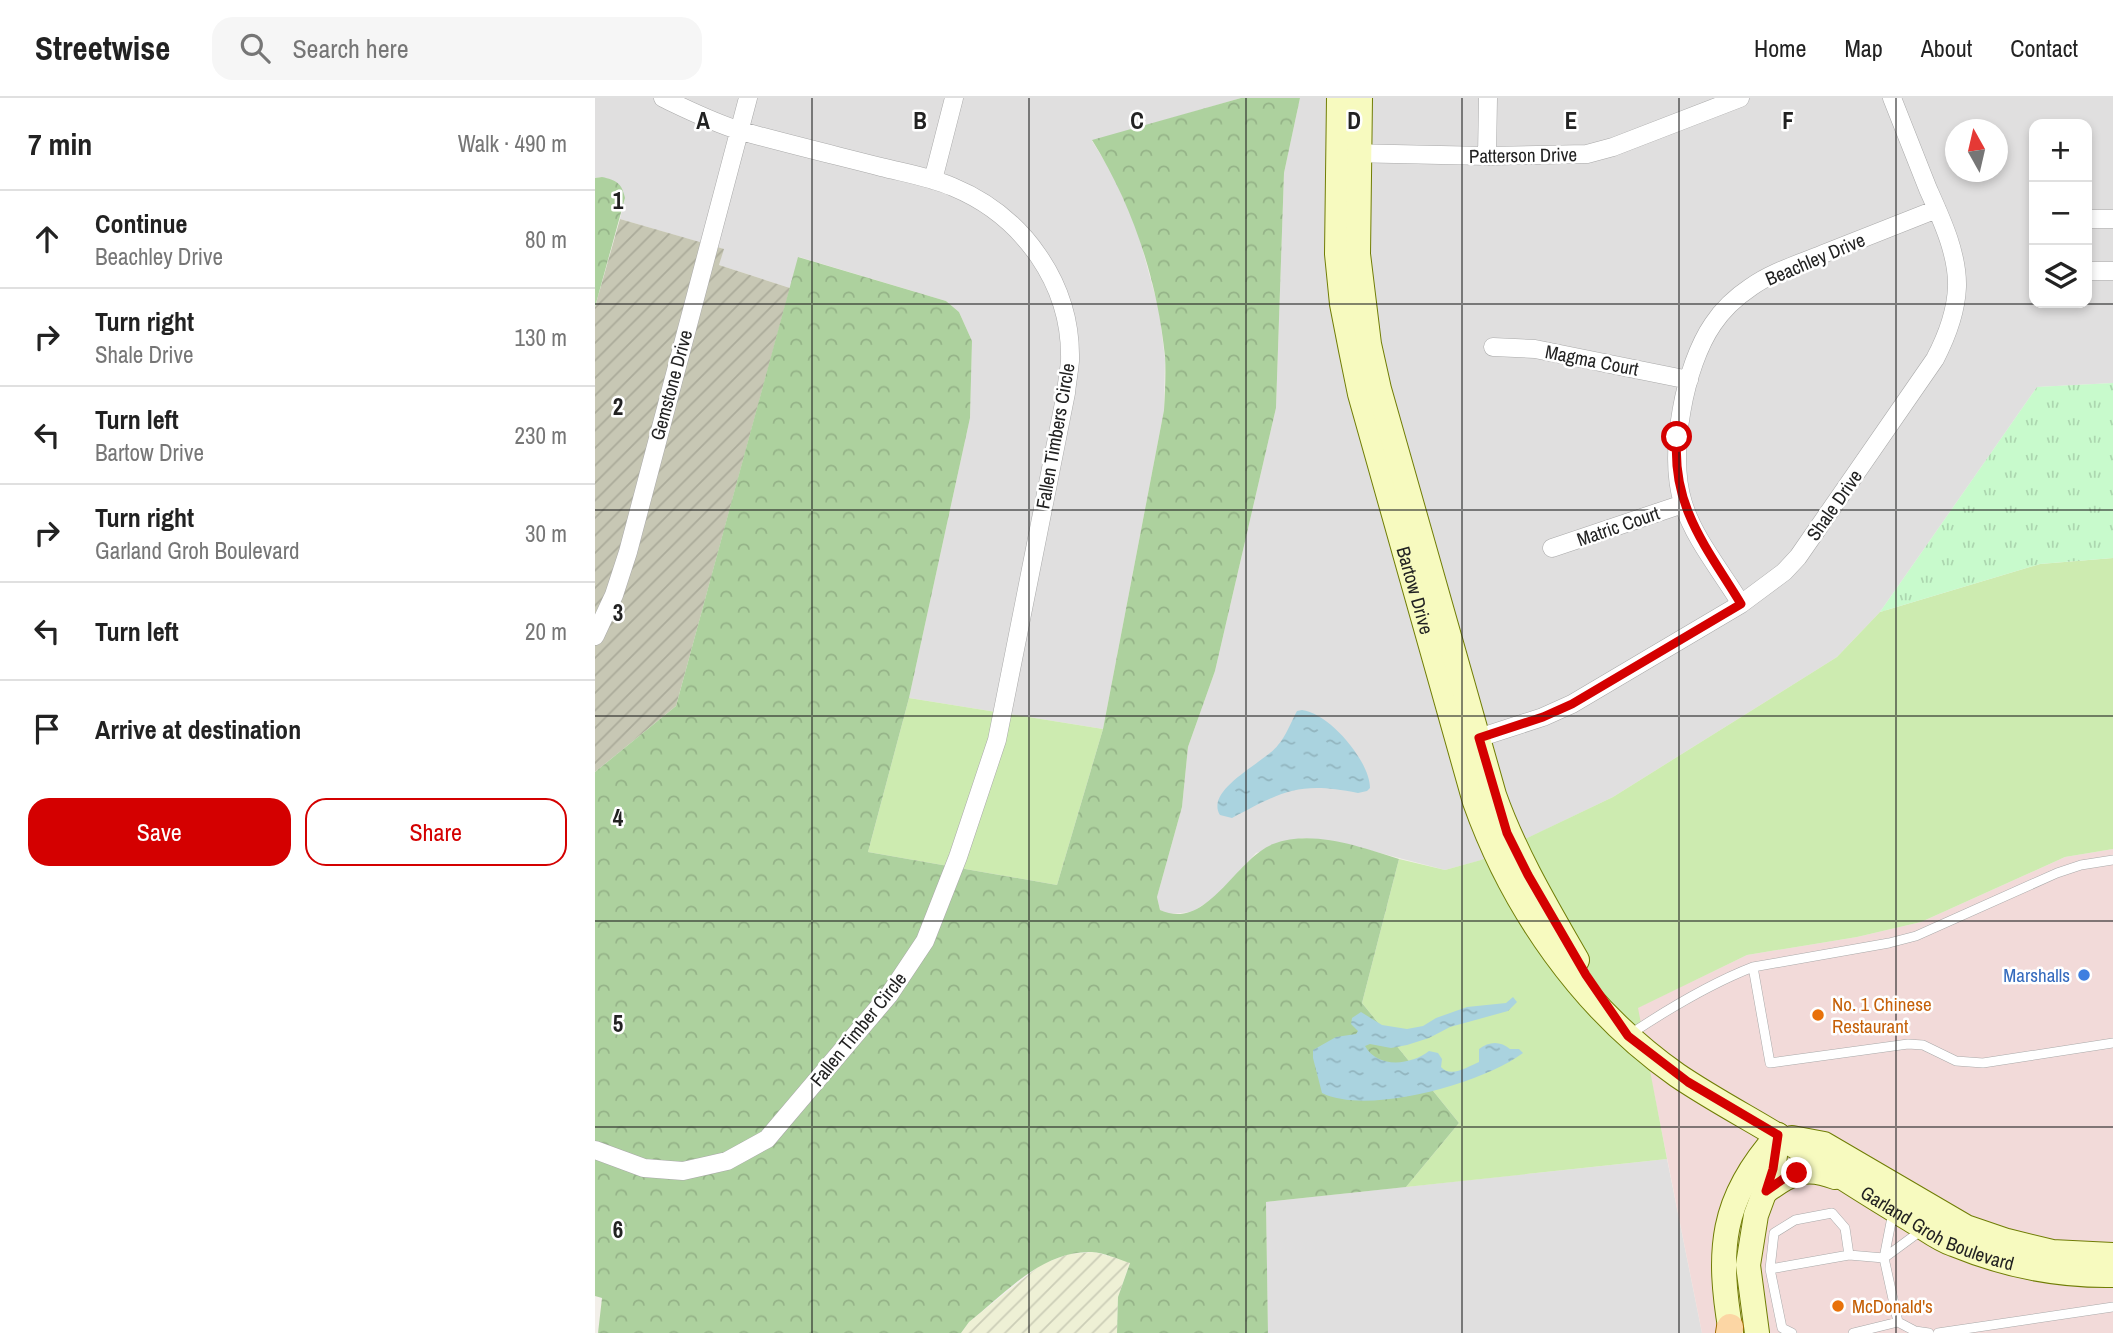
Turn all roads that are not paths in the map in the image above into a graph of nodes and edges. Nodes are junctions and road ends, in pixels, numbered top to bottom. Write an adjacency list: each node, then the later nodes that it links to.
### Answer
1 (663, 98): 9 (street, Fallen Timbers Circle)
2 (747, 98): 9 (street, Gemstone Drive)
3 (954, 98): 12 (street)
4 (1339, 98): 10 (street, Bartow Drive)
5 (1360, 98): 10 (street, Bartow Drive)
6 (1488, 98): 11 (street)
7 (1740, 98): 11 (street, Patterson Drive)
8 (1892, 98): 13 (street, Shale Drive)
9 (739, 130): 12 (street, Fallen Timbers Circle); 23 (street, Gemstone Drive)
10 (1349, 153): 11 (street, Patterson Drive); 25 (street, Bartow Drive)
11 (1487, 156)
12 (933, 180): 24 (street, Fallen Timbers Circle)
13 (1937, 209): 19 (street, Beachley Drive); 22 (street, Shale Drive)
14 (2092, 219): 15 (street)
15 (2113, 219)
16 (2092, 271): 17 (street)
17 (2113, 271)
18 (1493, 347): 19 (street, Magma Court)
19 (1689, 380): 20 (street, Beachley Drive)
20 (1683, 504): 21 (street, Matric Court); 22 (street, Beachley Drive)
21 (1552, 548)
22 (1741, 604): 25 (street, Shale Drive)
23 (595, 636)
24 (997, 740): 31 (street, Fallen Timber Circle)
25 (1469, 741): 28 (street, Bartow Drive)
26 (2113, 860): 27 (lane)
27 (1752, 967): 28 (lane); 29 (lane)
28 (1628, 1036): 30 (street, Bartow Drive)
29 (2113, 1043)
30 (1778, 1135): 32 (street, Garland Groh Boulevard); 33 (street); 37 (street, Garland Groh Boulevard); 43 (street)
31 (595, 1150)
32 (1840, 1178): 33 (street); 34 (street, Garland Groh Boulevard)
33 (1766, 1191): 44 (street)
34 (1893, 1210): 35 (street, Garland Groh Boulevard); 38 (lane)
35 (1925, 1228): 38 (lane); 40 (street, Garland Groh Boulevard)
36 (1849, 1255): 38 (lane); 39 (lane); 39 (lane)
37 (2113, 1255)
38 (1884, 1258): 42 (lane)
39 (1770, 1269): 45 (lane)
40 (2113, 1275)
41 (2113, 1307): 48 (lane)
42 (1898, 1322): 46 (lane); 47 (lane)
43 (1730, 1331)
44 (1757, 1333)
45 (1792, 1333)
46 (1853, 1333)
47 (1929, 1333)
48 (1938, 1333)

